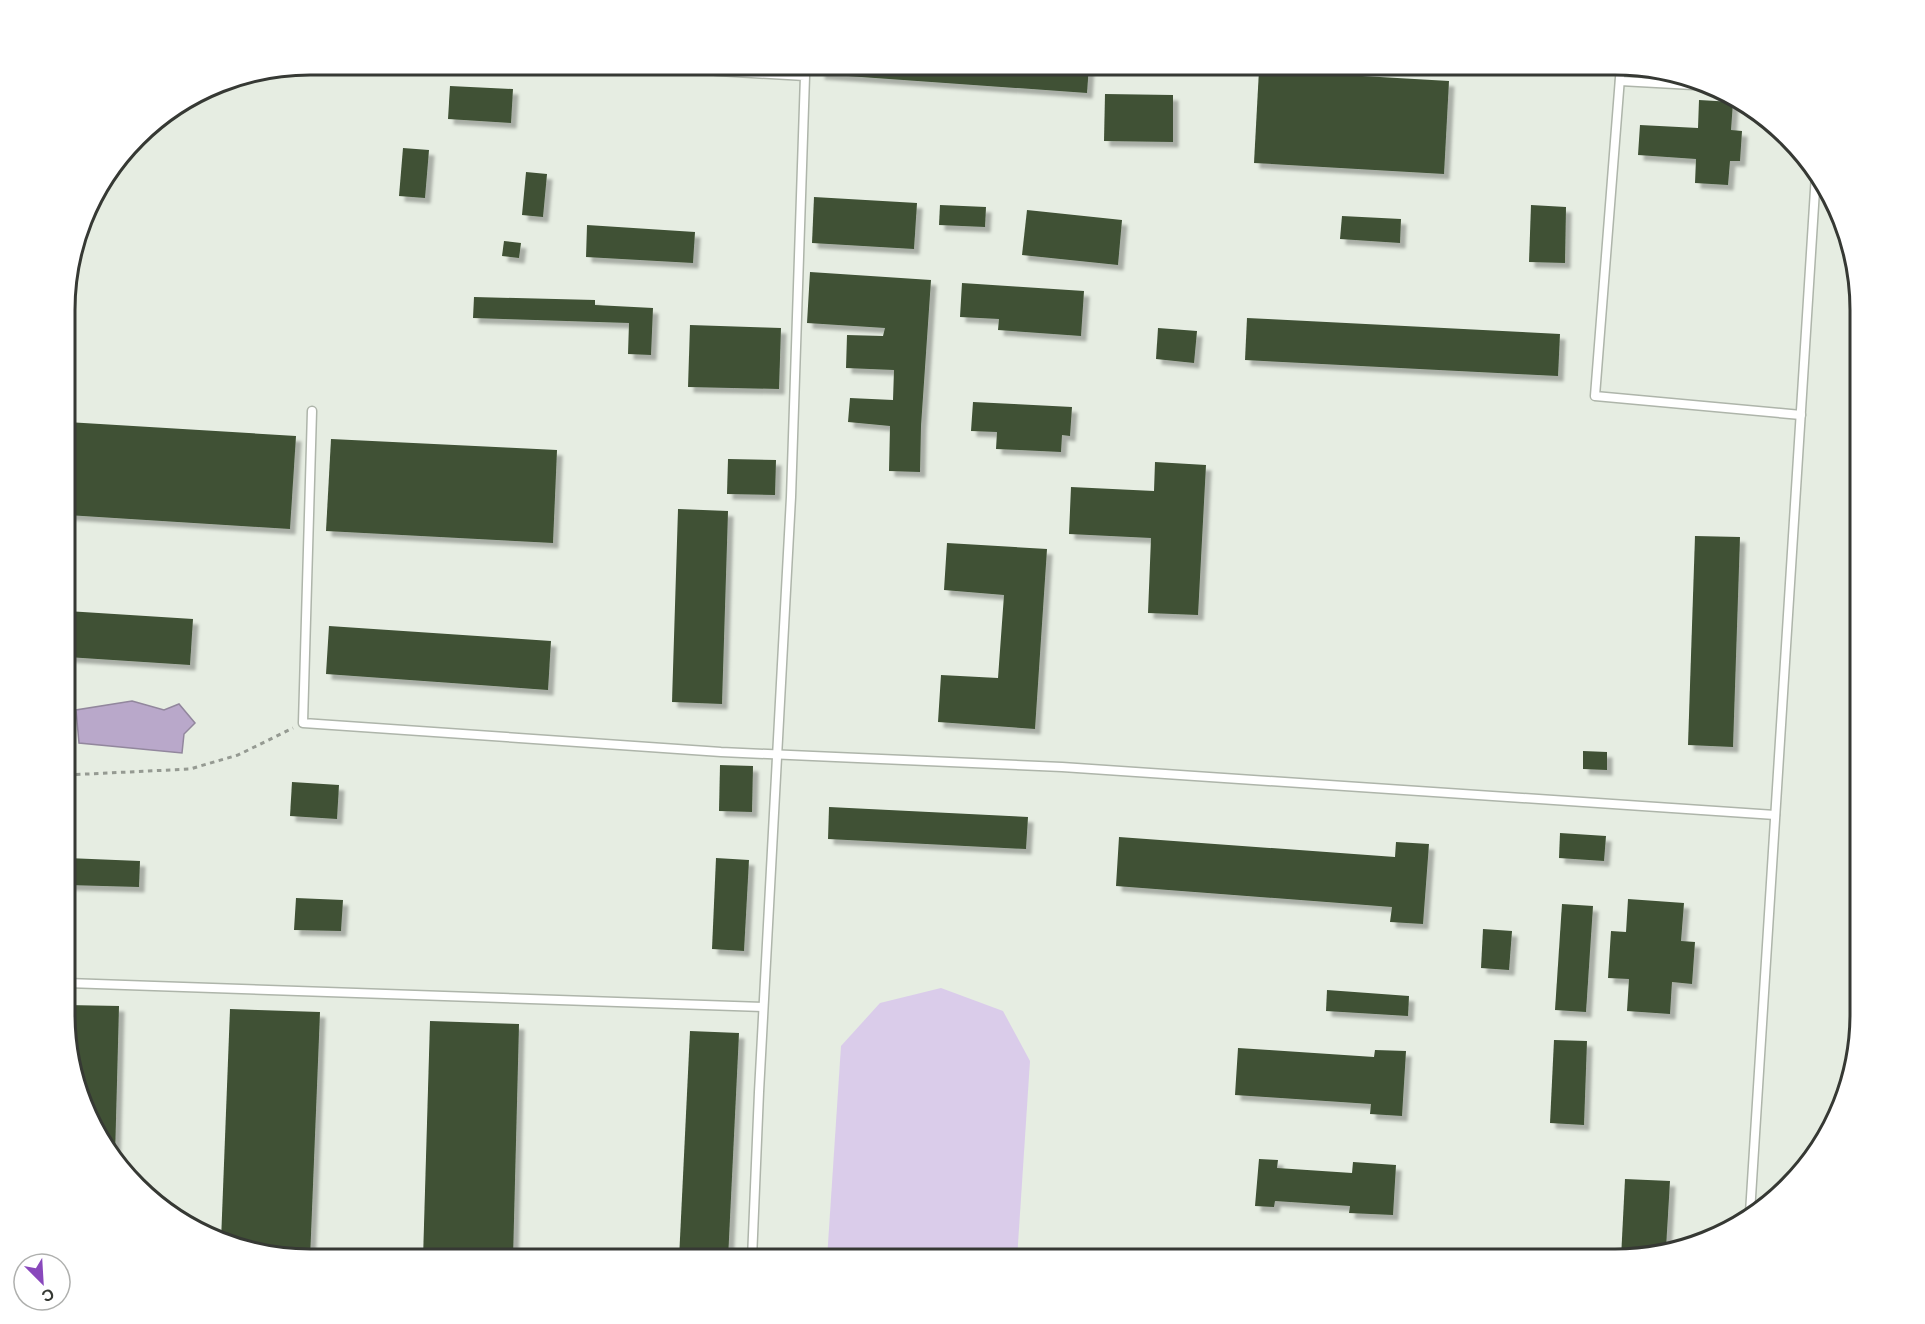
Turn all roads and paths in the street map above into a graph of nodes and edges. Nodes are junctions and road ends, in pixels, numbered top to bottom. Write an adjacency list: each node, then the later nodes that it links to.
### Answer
1 (806, 75): 9 (lane)
2 (1620, 75): 3 (lane)
3 (1620, 81): 4 (lane); 7 (lane)
4 (1681, 84)
5 (1815, 187): 7 (lane)
6 (312, 411): 8 (lane)
7 (1801, 415): 11 (lane)
8 (303, 723): 9 (lane); 10 (path)
9 (777, 754): 11 (lane); 13 (lane)
10 (75, 775)
11 (1775, 815): 14 (lane)
12 (75, 983): 13 (lane)
13 (763, 1007): 15 (lane)
14 (1750, 1206)
15 (752, 1249)

